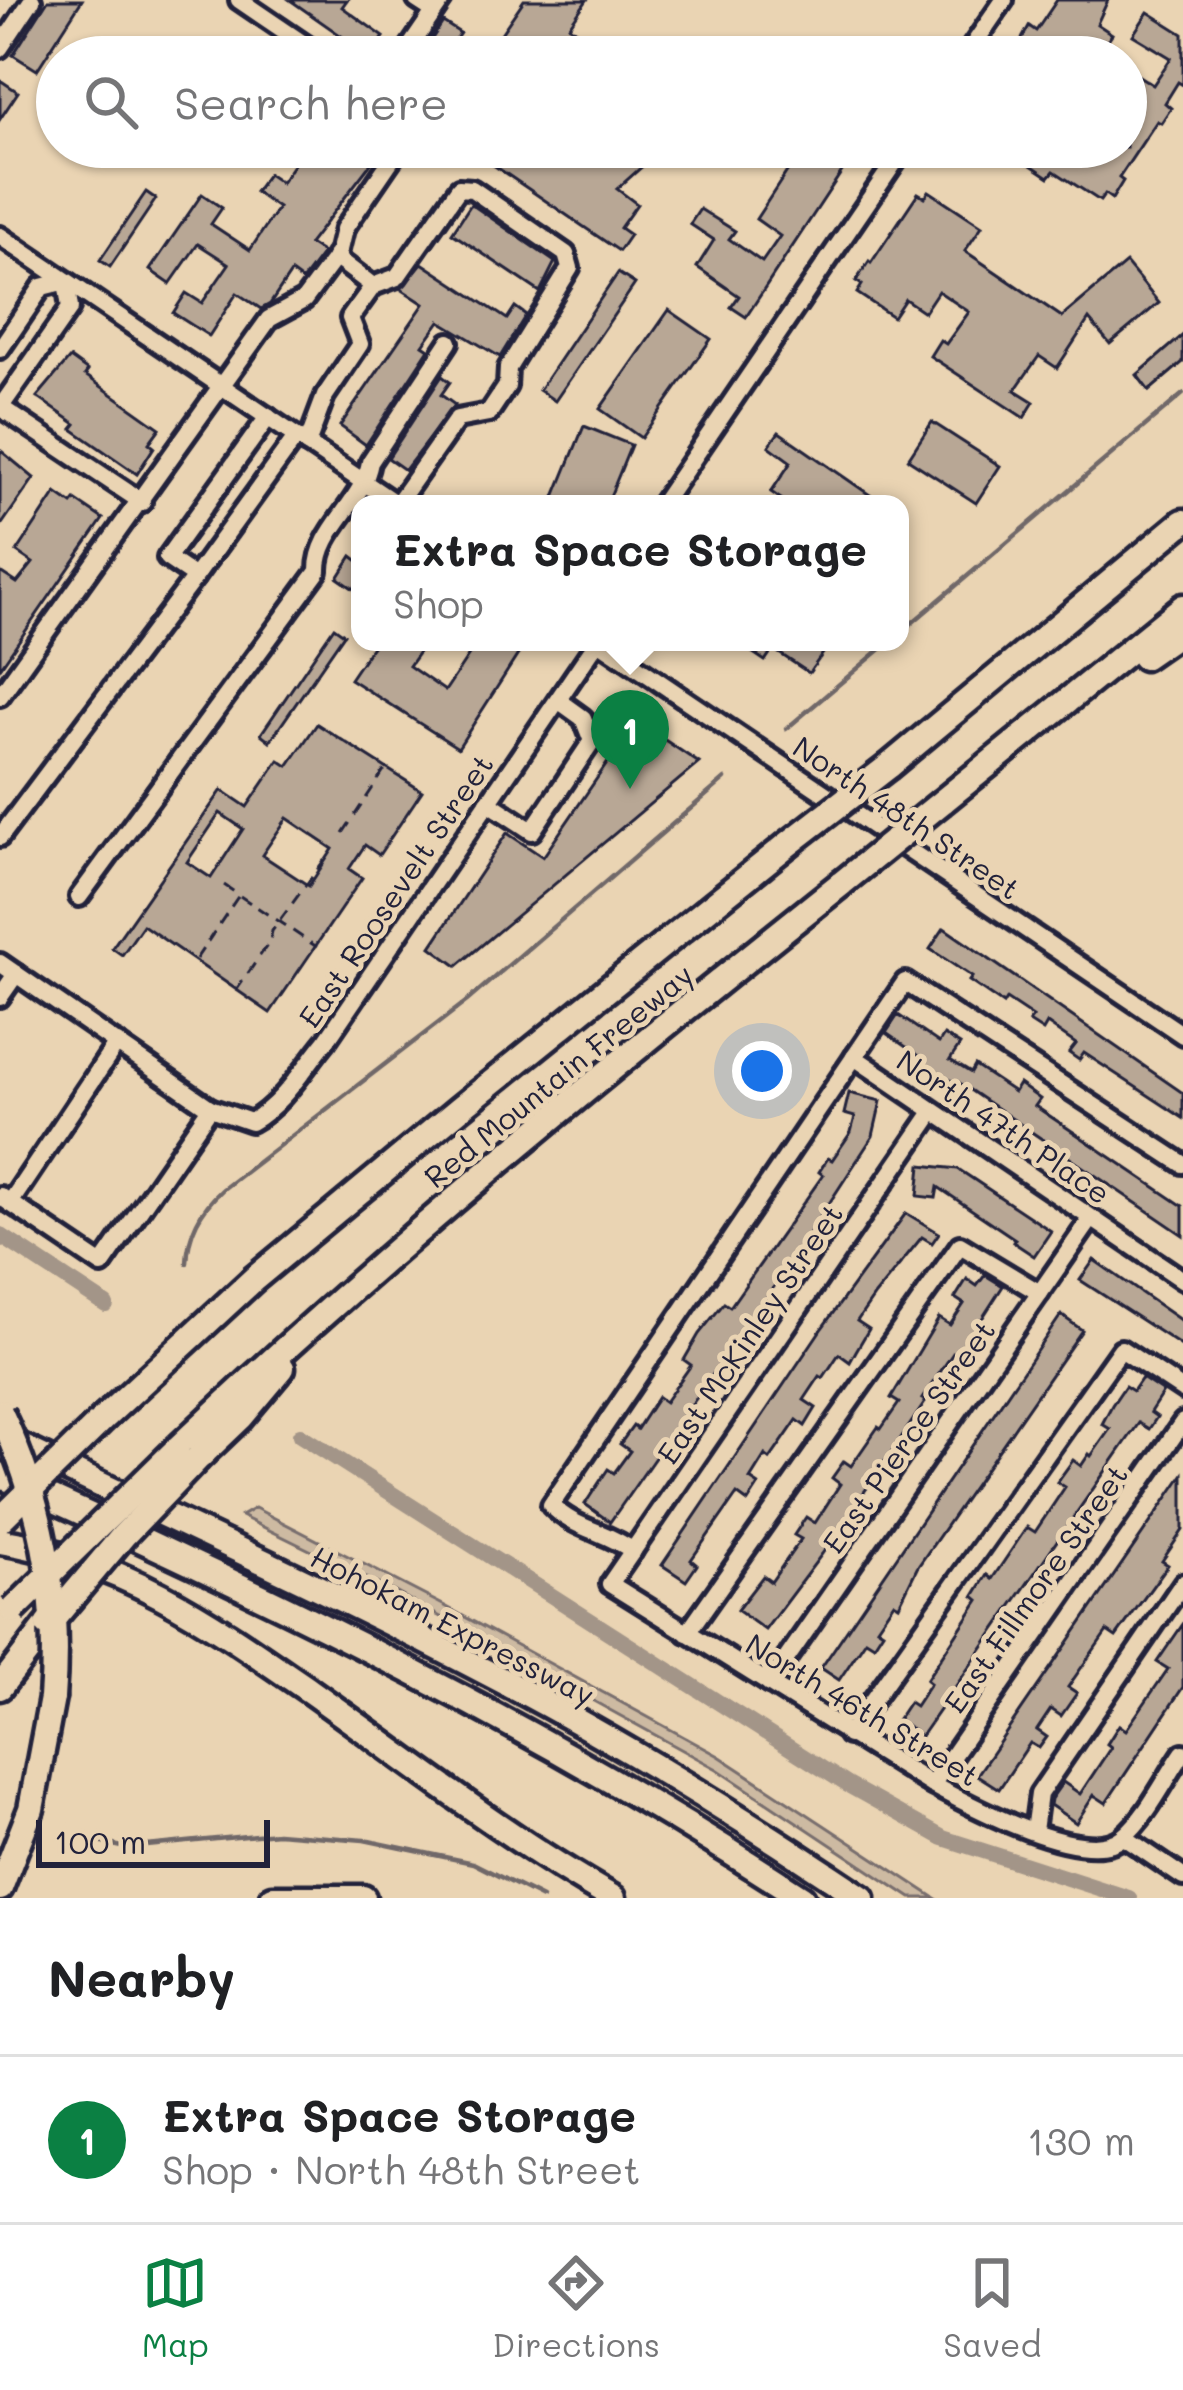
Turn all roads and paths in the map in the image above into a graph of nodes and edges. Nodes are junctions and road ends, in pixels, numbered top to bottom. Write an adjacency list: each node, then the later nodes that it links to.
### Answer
1 (32, 0): 9 (street)
2 (239, 0): 6 (street)
3 (417, 0): 5 (street)
4 (1004, 0): 8 (street)
5 (438, 6): 7 (street)
6 (292, 36)
7 (417, 36)
8 (979, 36)
9 (0, 48)
10 (386, 168): 13 (street)
11 (891, 168): 26 (street)
12 (0, 236): 14 (street)
13 (335, 257): 15 (street); 18 (street)
14 (66, 280): 17 (street); 18 (street); 19 (street)
15 (374, 286): 21 (street); 25 (street)
16 (449, 342): 22 (street)
17 (0, 349)
18 (223, 387): 20 (street); 27 (street)
19 (0, 407): 27 (street)
20 (268, 417): 21 (street); 30 (street)
21 (302, 440): 22 (street); 30 (street)
22 (366, 484): 23 (street); 24 (street)
23 (358, 495)
24 (382, 495)
25 (402, 495)
26 (668, 495)
27 (142, 502): 35 (street)
28 (351, 506): 45 (street)
29 (1183, 522): 65 (highway, Red Mountain Freeway, bridge)
30 (195, 577): 41 (street)
31 (1183, 607): 39 (highway, Red Mountain Freeway)
32 (1183, 630): 39 (highway)
33 (593, 651): 36 (street, East Roosevelt Street)
34 (612, 651): 53 (street, North 48th Street)
35 (0, 696)
36 (558, 700): 38 (street, East Roosevelt Street); 38 (street)
37 (386, 768): 40 (path)
38 (488, 802): 56 (street, East Roosevelt Street)
39 (942, 802): 68 (highway, Red Mountain Freeway, bridge)
40 (343, 833)
41 (0, 837)
42 (328, 855): 46 (path)
43 (224, 885): 44 (path)
44 (239, 896): 46 (path); 48 (path)
45 (79, 897)
46 (280, 921): 47 (path); 51 (path)
47 (317, 947)
48 (196, 959)
49 (0, 963): 50 (street)
50 (16, 974): 52 (street); 54 (street)
51 (236, 991)
52 (0, 997)
53 (1183, 1035)
54 (117, 1043): 56 (street); 59 (street)
55 (854, 1057): 57 (street, North 47th Place); 58 (street); 73 (street)
56 (211, 1108): 59 (street)
57 (933, 1112): 60 (street, North 47th Place); 73 (street, East McKinley Street)
58 (1183, 1164)
59 (5, 1200)
60 (1091, 1219): 61 (street, North 47th Place); 62 (street, East Pierce Street)
61 (1183, 1280)
62 (1040, 1293): 77 (street); 78 (street, East Pierce Street)
63 (1183, 1390): 80 (street)
64 (0, 1412): 86 (highway, bridge)
65 (106, 1416): 70 (highway, bridge); 71 (highway, Red Mountain Freeway, bridge)
66 (1183, 1422): 82 (street, East Fillmore Street)
67 (0, 1437): 91 (highway, Hohokam Expressway)
68 (187, 1454): 76 (highway, bridge); 79 (highway, bridge)
69 (0, 1475): 90 (highway, Hohokam Expressway)
70 (0, 1501)
71 (0, 1520)
72 (0, 1541): 89 (highway)
73 (633, 1551): 75 (street, East McKinley Street)
74 (1183, 1583): 83 (street)
75 (610, 1584): 77 (street, North 46th Street)
76 (7, 1617)
77 (687, 1633): 78 (street, North 46th Street)
78 (769, 1684): 80 (street, North 46th Street)
79 (0, 1687)
80 (848, 1735): 82 (street, North 46th Street)
81 (1183, 1753): 84 (street)
82 (932, 1785): 83 (street, North 46th Street)
83 (1034, 1832): 84 (street, North 46th Street)
84 (1124, 1837): 85 (street)
85 (1183, 1877)
86 (0, 1888)
87 (273, 1898): 88 (highway)
88 (363, 1898)
89 (613, 1898)
90 (802, 1898)
91 (862, 1898)

